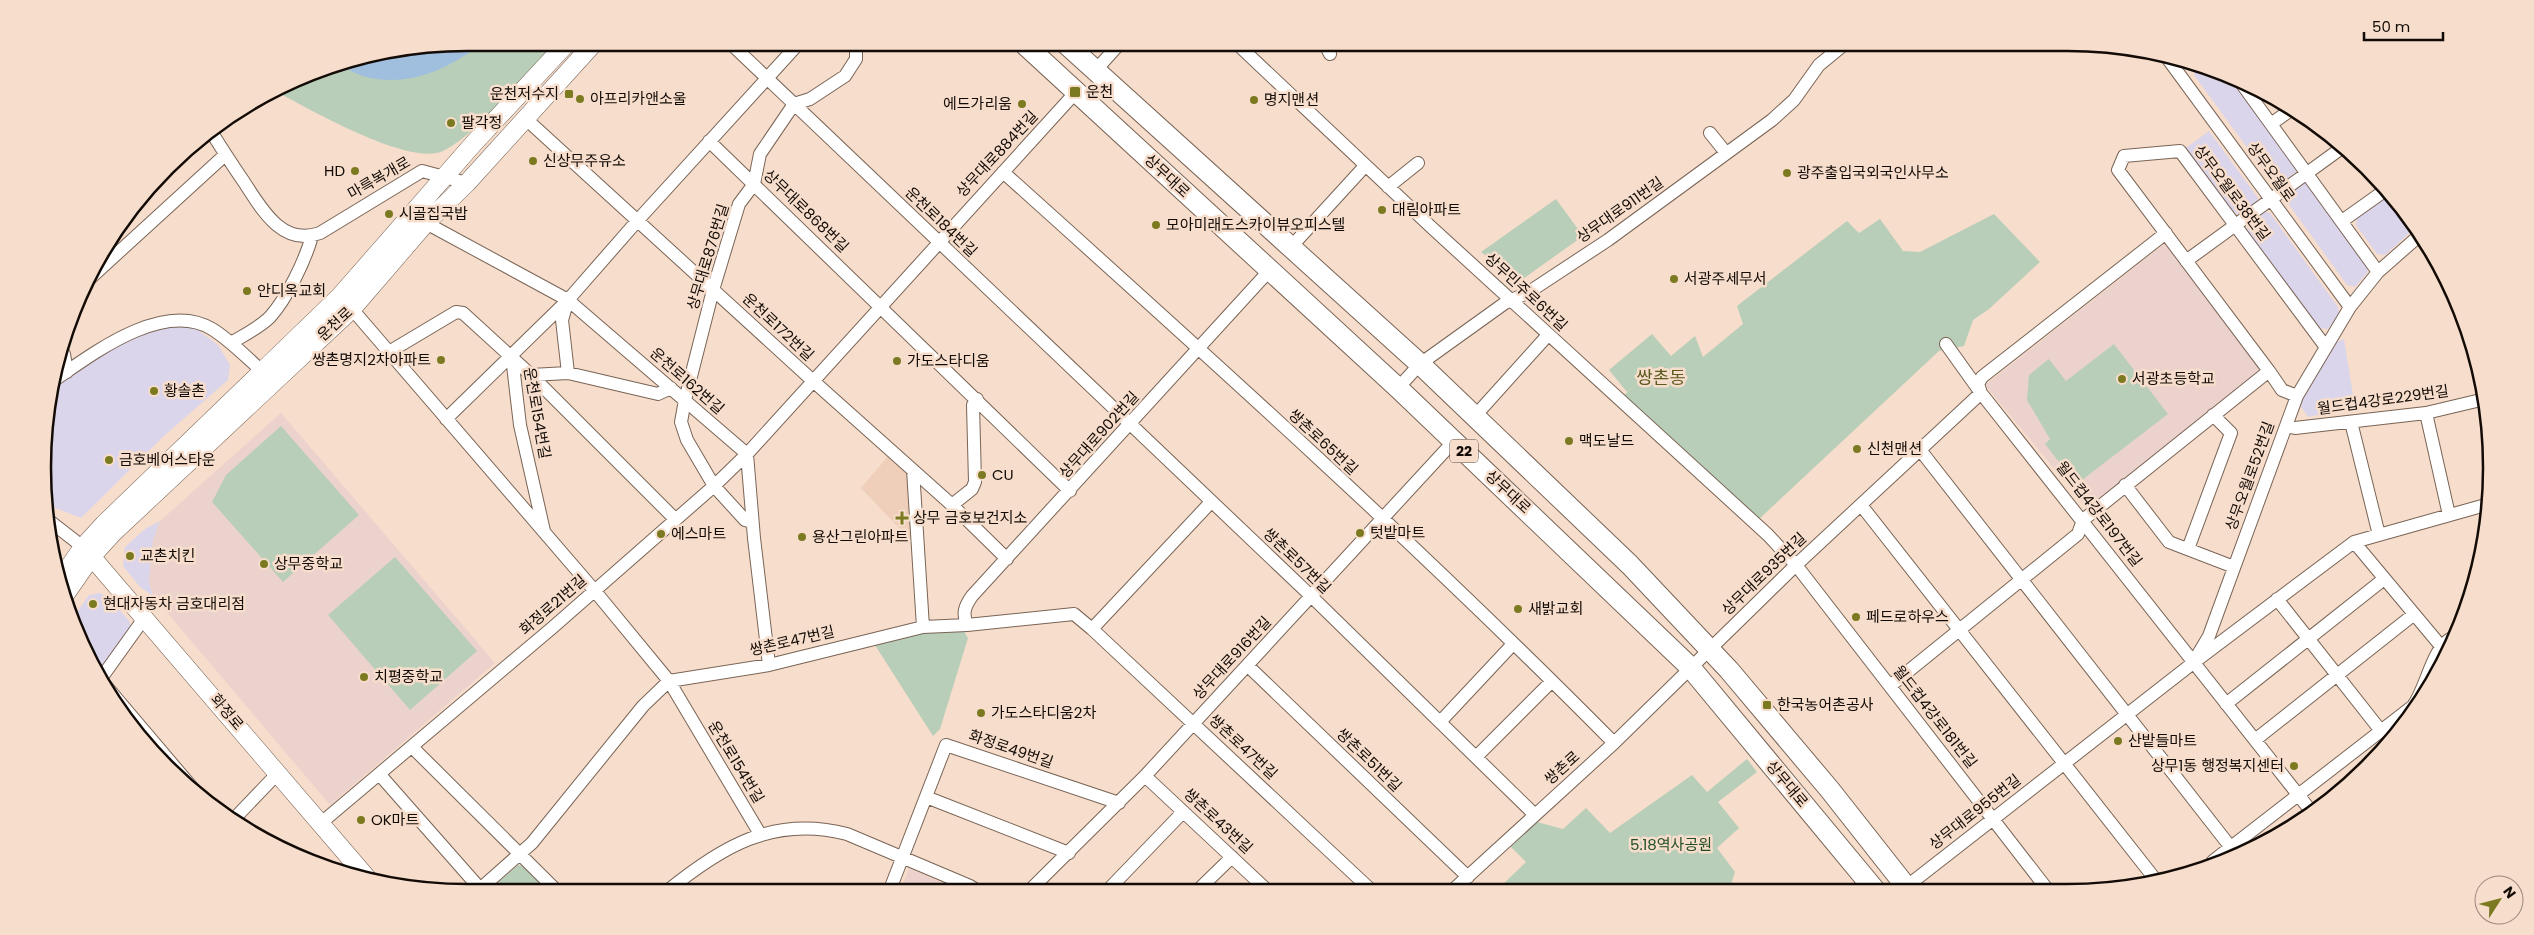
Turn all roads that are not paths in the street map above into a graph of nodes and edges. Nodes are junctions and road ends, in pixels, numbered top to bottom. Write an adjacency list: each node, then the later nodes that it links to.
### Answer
1 (560, 51): 32 (street, 운천로)
2 (587, 51): 20 (street, 운천로)
3 (738, 51): 15 (street, 운천로184번길)
4 (792, 51): 15 (street)
5 (856, 51): 18 (street)
6 (1032, 51): 16 (main road, 상무대로 / 22)
7 (1074, 51): 14 (main road, 상무대로 / 22)
8 (1113, 51): 14 (street)
9 (1244, 51): 29 (street, 상무민주로6번길)
10 (1328, 51): 12 (street)
11 (1836, 51): 26 (street, 상무대로911번길)
12 (1330, 54)
13 (2182, 67): 37 (street, 상무오월로)
14 (1095, 71): 46 (main road, 상무대로 / 22)
15 (767, 78): 18 (street, 운천로184번길); 24 (street)
16 (1076, 92): 30 (street, 상무대로884번길); 49 (main road, 상무대로 / 22)
17 (2248, 93): 21 (street)
18 (794, 104): 34 (street, 상무대로876번길); 45 (street, 운천로184번길)
19 (2286, 114): 21 (street)
20 (526, 119): 33 (street, 운천로); 38 (street, 운천로172번길)
21 (2271, 124): 31 (street)
22 (1710, 133): 26 (street)
23 (215, 136): 27 (street)
24 (709, 141): 34 (street, 상무대로868번길); 38 (street)
25 (2337, 151): 31 (street)
26 (1726, 153): 53 (street, 상무대로911번길)
27 (226, 155): 43 (street); 48 (street)
28 (1418, 163): 35 (street)
29 (1365, 166): 35 (street, 상무민주로6번길); 46 (street)
30 (1003, 172): 45 (street, 상무대로884번길); 61 (street, 쌍촌로65번길)
31 (2306, 174): 37 (street); 39 (street)
32 (445, 177): 33 (street, 마륵복개로); 43 (street, 마륵복개로); 65 (street, 운천로)
33 (467, 183): 40 (street, 운천로)
34 (754, 184): 51 (street, 상무대로876번길); 54 (street, 상무대로868번길)
35 (1388, 187): 53 (street, 상무민주로6번길)
36 (2380, 194): 39 (street)
37 (2272, 200): 41 (street); 55 (street, 상무오월로)
38 (638, 220): 51 (street, 운천로172번길); 52 (street)
39 (2342, 221): 50 (street)
40 (426, 223): 52 (street, 운천로162번길); 56 (street, 운천로)
41 (2235, 225): 42 (street, 상무오월로38번길); 47 (street); 60 (street, 상무오월로38번길)
42 (2166, 233): 47 (street, 상무오월로38번길); 73 (street)
43 (312, 236): 58 (street)
44 (2415, 239): 50 (street, 상무오월로52번길)
45 (938, 242): 54 (street, 상무대로884번길); 83 (street, 운천로184번길)
46 (1290, 248): 64 (main road, 상무대로 / 22)
47 (2186, 261): 66 (street, 상무오월로38번길)
48 (103, 267)
49 (1269, 271): 61 (street, 상무대로902번길); 72 (main road, 상무대로 / 22)
50 (2378, 272): 55 (street, 상무오월로52번길)
51 (713, 290): 70 (street, 운천로172번길); 76 (street, 상무대로876번길)
52 (568, 300): 63 (street); 67 (street); 71 (street, 운천로162번길)
53 (1512, 301): 57 (street, 상무민주로6번길); 64 (street, 상무대로911번길)
54 (880, 305): 70 (street, 상무대로884번길); 75 (street)
55 (2350, 307): 60 (street, 상무오월로52번길)
56 (352, 308): 62 (street, 운천로154번길); 106 (street, 운천로)
57 (1548, 335): 80 (street); 108 (street, 상무민주로6번길)
58 (231, 343): 65 (street); 69 (street)
59 (1946, 344): 73 (street, 월드컵4강로197번길)
60 (2325, 346): 74 (street, 상무오월로52번길)
61 (1199, 349): 83 (street, 상무대로902번길); 98 (street, 쌍촌로65번길)
62 (389, 352): 63 (street, 운천로154번길); 81 (street, 운천로154번길)
63 (512, 357): 68 (street); 81 (street); 102 (street, 운천로154번길)
64 (1420, 364): 72 (street, 상무대로911번길); 80 (main road, 상무대로 / 22)
65 (262, 371): 106 (street, 운천로)
66 (2269, 371): 74 (street, 상무오월로38번길); 79 (street)
67 (568, 373): 68 (street); 71 (street)
68 (531, 375): 97 (street)
69 (62, 376)
70 (812, 380): 87 (street, 상무대로884번길); 88 (street, 운천로172번길)
71 (670, 388): 76 (street, 운천로162번길)
72 (1398, 388): 85 (main road, 상무대로 / 22)
73 (1981, 392): 86 (street, 상무대로935번길); 99 (street, 월드컵4강로197번길)
74 (2296, 396): 84 (street, 상무오월로52번길)
75 (977, 399): 91 (street); 93 (street)
76 (685, 400): 87 (street, 운천로162번길); 90 (street)
77 (2477, 401): 78 (street, 월드컵4강로229번길)
78 (2426, 413): 82 (street, 월드컵4강로229번길); 96 (street)
79 (2213, 415): 89 (street); 105 (street)
80 (1475, 416): 127 (main road, 상무대로 / 22)
81 (446, 419): 102 (street, 운천로154번길)
82 (2351, 422): 84 (street, 월드컵4강로229번길); 103 (street)
83 (1130, 425): 91 (street, 상무대로902번길); 92 (street, 쌍촌로57번길)
84 (2286, 426): 109 (street, 상무오월로52번길)
85 (1454, 441): 98 (street, 상무대로916번길); 132 (main road, 상무대로 / 22)
86 (1921, 451): 94 (street, 상무대로935번길); 111 (street)
87 (747, 454): 90 (street, 화정로21번길); 100 (street)
88 (913, 470): 93 (street, 운천로172번길); 120 (street)
89 (2125, 485): 99 (street); 105 (street)
90 (714, 486): 97 (street, 화정로21번길); 100 (street)
91 (1070, 491): 107 (street, 상무대로902번길)
92 (1211, 502): 115 (street, 쌍촌로57번길); 121 (street)
93 (952, 505): 107 (street, 운천로172번길)
94 (1861, 505): 108 (street, 상무대로935번길); 122 (street)
95 (2481, 506): 96 (street, 상무대로955번길)
96 (2449, 514): 103 (street, 상무대로955번길)
97 (675, 519): 114 (street, 화정로21번길)
98 (1381, 520): 115 (street, 상무대로916번길); 125 (street, 쌍촌로65번길)
99 (2083, 520): 111 (street); 128 (street, 월드컵4강로197번길)
100 (752, 522): 129 (street)
101 (56, 526): 106 (street)
102 (545, 534): 114 (street, 운천로154번길)
103 (2379, 535): 104 (street, 상무대로955번길)
104 (2354, 542): 112 (street); 116 (street, 상무대로955번길)
105 (2188, 549): 109 (street)
106 (88, 552): 110 (street, 운천로); 113 (street, 운천로); 118 (street, 화정로)
107 (1008, 559): 119 (street, 상무대로902번길)
108 (1796, 565): 127 (street, 상무대로935번길); 137 (street, 월드컵4강로181번길)
109 (2234, 567): 128 (street, 상무오월로52번길)
110 (65, 575)
111 (2022, 579): 122 (street); 139 (street)
112 (2384, 579): 117 (street); 123 (street)
113 (69, 588)
114 (594, 590): 135 (street, 운천로154번길); 146 (street, 화정로21번길)
115 (1311, 596): 130 (street, 상무대로916번길); 141 (street, 쌍촌로57번길)
116 (2278, 598): 123 (street); 128 (street, 상무대로955번길)
117 (2413, 615): 126 (street); 134 (street)
118 (145, 617): 133 (street); 149 (street, 화정로)
119 (967, 625): 120 (street, 쌍촌로47번길); 121 (street, 쌍촌로47번길)
120 (922, 627): 129 (street, 쌍촌로47번길)
121 (1092, 630): 142 (street, 쌍촌로47번길)
122 (1959, 630): 137 (street); 148 (street)
123 (2309, 639): 134 (street); 138 (street)
124 (2444, 643): 126 (street)
125 (1514, 644): 136 (street, 쌍촌로65번길); 141 (street)
126 (2440, 645): 131 (street)
127 (1710, 649): 132 (street, 상무대로935번길); 184 (main road, 상무대로 / 22)
128 (2193, 662): 138 (street, 월드컵4강로197번길); 139 (street, 상무대로955번길)
129 (769, 665): 135 (street, 쌍촌로47번길)
130 (1248, 666): 142 (street, 상무대로916번길); 170 (street, 쌍촌로51번길)
131 (2432, 666)
132 (1690, 667): 145 (street, 쌍촌로); 183 (main road, 상무대로 / 22)
133 (105, 673)
134 (2337, 674): 143 (street); 144 (street)
135 (669, 681): 161 (street, 운천로154번길); 165 (street)
136 (1552, 681): 145 (street, 쌍촌로65번길); 147 (street)
137 (1890, 686): 159 (street, 월드컵4강로181번길)
138 (2226, 704): 144 (street, 월드컵4강로197번길)
139 (2127, 714): 148 (street, 상무대로955번길); 163 (street)
140 (2402, 714): 143 (street)
141 (1440, 722): 147 (street, 쌍촌로57번길)
142 (1194, 723): 151 (street, 상무대로916번길); 181 (street, 쌍촌로47번길)
143 (2381, 731): 152 (street)
144 (2255, 740): 152 (street, 월드컵4강로197번길)
145 (1614, 743): 158 (street, 쌍촌로)
146 (412, 747): 150 (street, 화정로21번길); 165 (street)
147 (1476, 758): 158 (street, 쌍촌로57번길)
148 (2064, 763): 159 (street, 상무대로955번길); 169 (street)
149 (278, 774): 157 (street); 160 (street, 화정로)
150 (380, 775): 160 (street, 화정로21번길); 171 (street)
151 (1145, 776): 154 (street, 상무대로916번길); 156 (street, 쌍촌로43번길)
152 (2299, 795): 155 (street, 월드컵4강로197번길); 162 (street)
153 (926, 797): 154 (street, 화정로49번길); 164 (street); 166 (street, 화정로49번길)
154 (1119, 802): 164 (street, 상무대로916번길)
155 (2308, 807)
156 (1183, 812): 167 (street, 쌍촌로43번길); 178 (street)
157 (238, 815)
158 (1535, 815): 170 (street, 쌍촌로)
159 (1992, 818): 185 (street, 상무대로955번길); 186 (street, 월드컵4강로181번길)
160 (321, 823): 168 (street, 화정로)
161 (760, 834): 166 (street); 174 (street)
162 (2238, 847)
163 (2232, 849)
164 (1069, 853): 177 (street, 상무대로916번길)
165 (520, 855): 172 (street); 173 (street)
166 (903, 857): 175 (street, 화정로49번길); 176 (street)
167 (1232, 857): 179 (street); 180 (street, 쌍촌로43번길)
168 (360, 870)
169 (2152, 875)
170 (1468, 877): 182 (street, 쌍촌로)
171 (475, 884)
172 (489, 884)
173 (550, 884)
174 (677, 884)
175 (893, 884)
176 (965, 884)
177 (1036, 884)
178 (1115, 884)
179 (1204, 884)
180 (1261, 884)
181 (1365, 884)
182 (1460, 884)
183 (1870, 884)
184 (1904, 884)
185 (1912, 884)
186 (2043, 884)

